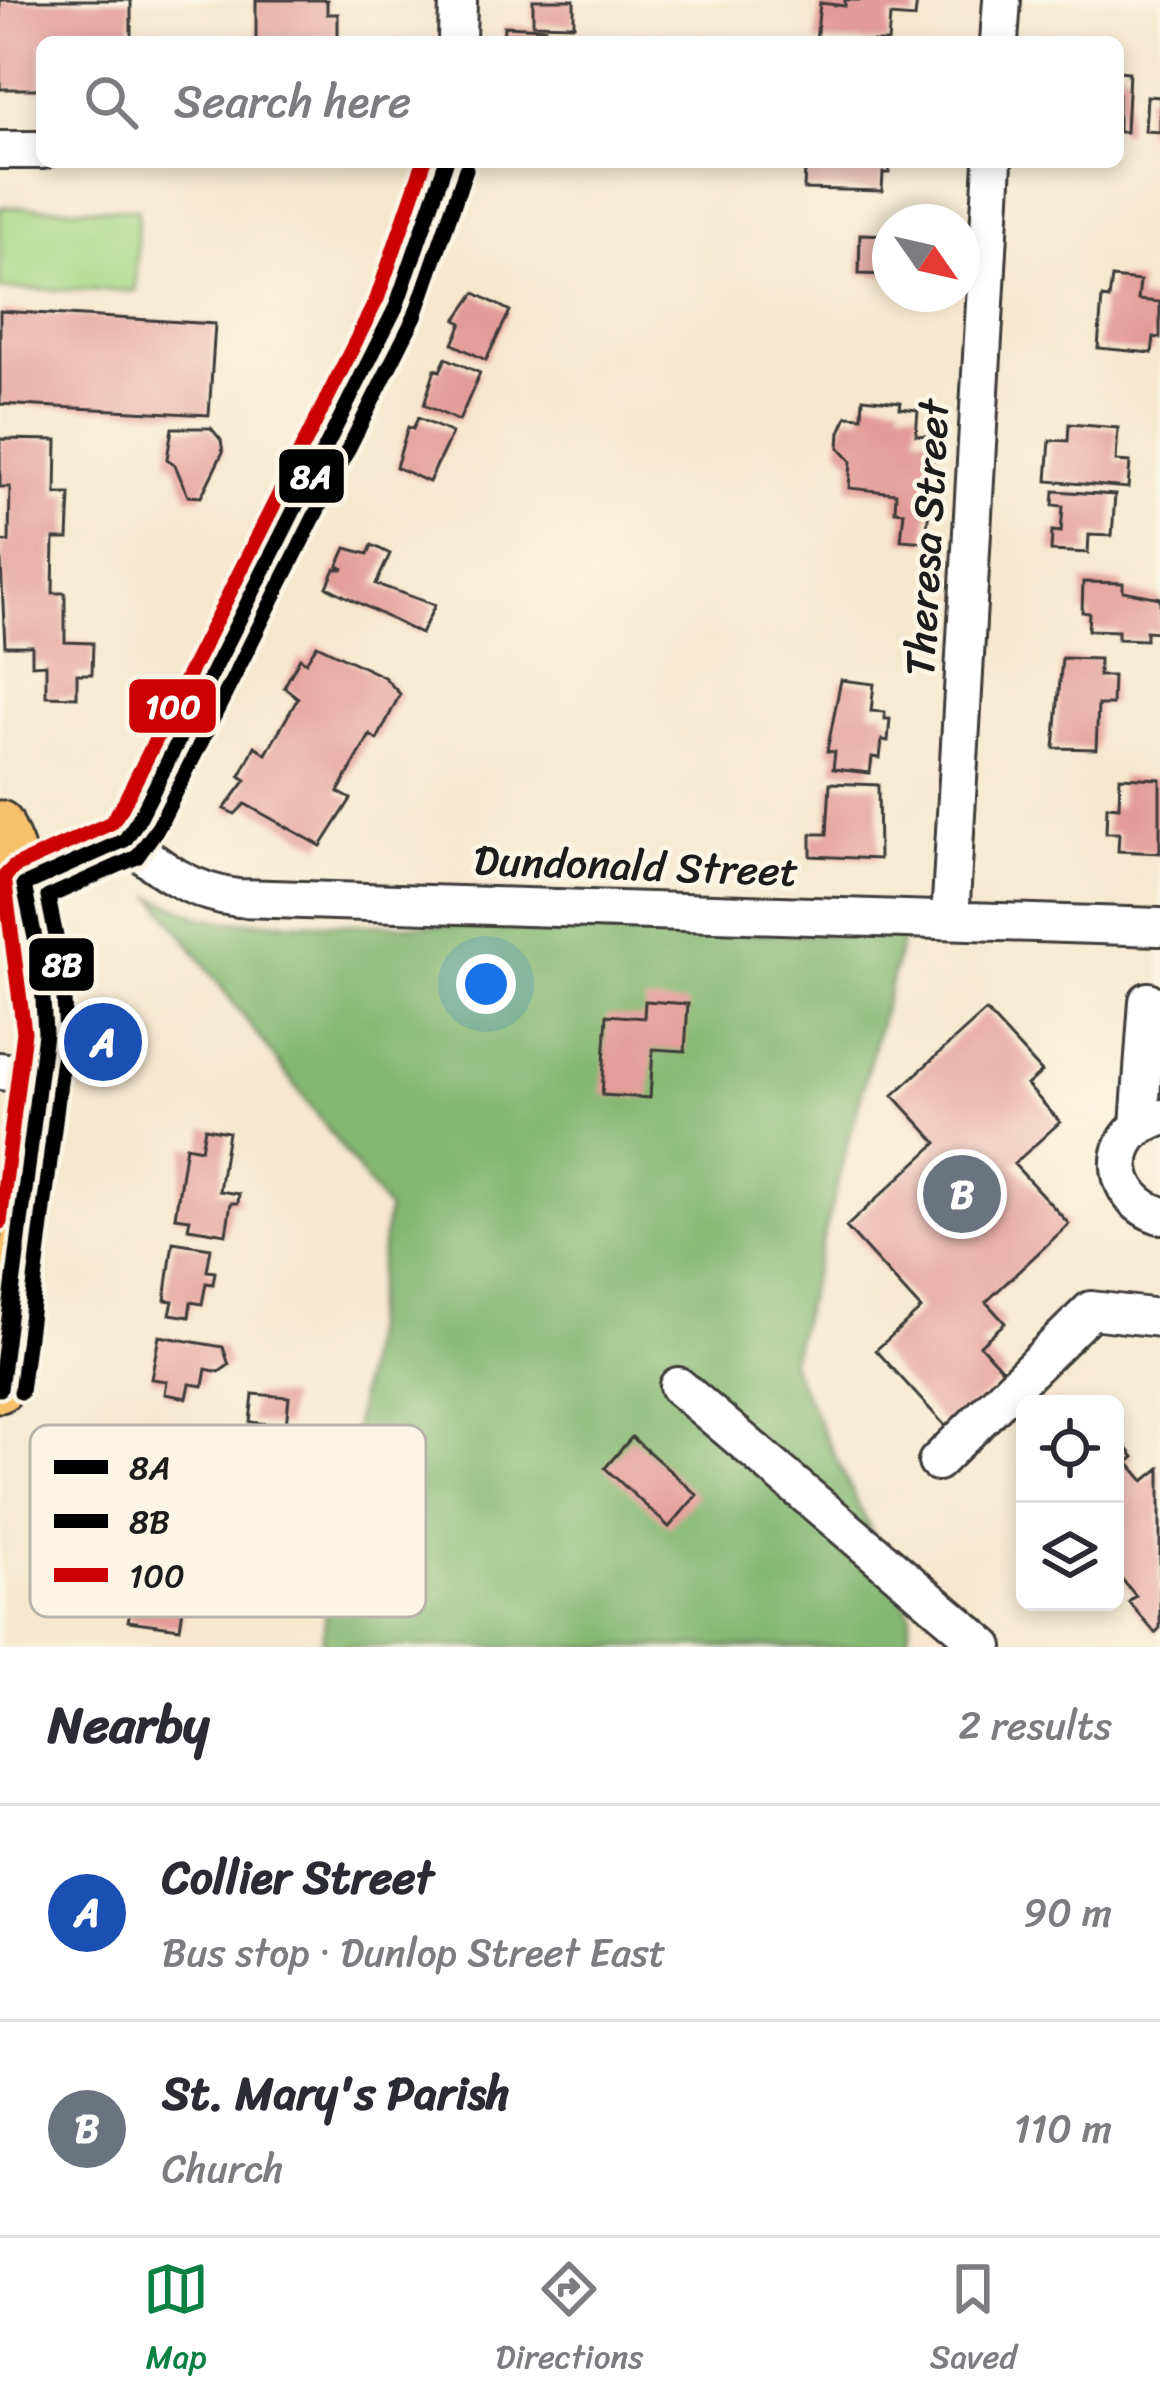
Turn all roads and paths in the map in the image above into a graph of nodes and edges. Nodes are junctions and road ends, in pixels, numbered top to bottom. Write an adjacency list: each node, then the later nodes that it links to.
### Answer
1 (458, 0): 3 (street)
2 (1002, 0): 4 (street)
3 (457, 36)
4 (999, 36)
5 (0, 150): 6 (street)
6 (36, 150)
7 (444, 168): 10 (street)
8 (992, 168): 12 (street, Theresa Street)
9 (0, 824): 11 (main road)
10 (125, 840): 11 (street); 12 (street, Dundonald Street)
11 (24, 885): 15 (main road)
12 (950, 920): 13 (street, Dundonald Street)
13 (1160, 927)
14 (1148, 1001): 16 (street)
15 (22, 1074): 20 (main road)
16 (1149, 1122): 17 (street)
17 (1160, 1215)
18 (1160, 1318): 21 (street)
19 (678, 1386): 22 (street)
20 (0, 1389)
21 (937, 1462)
22 (985, 1647)

